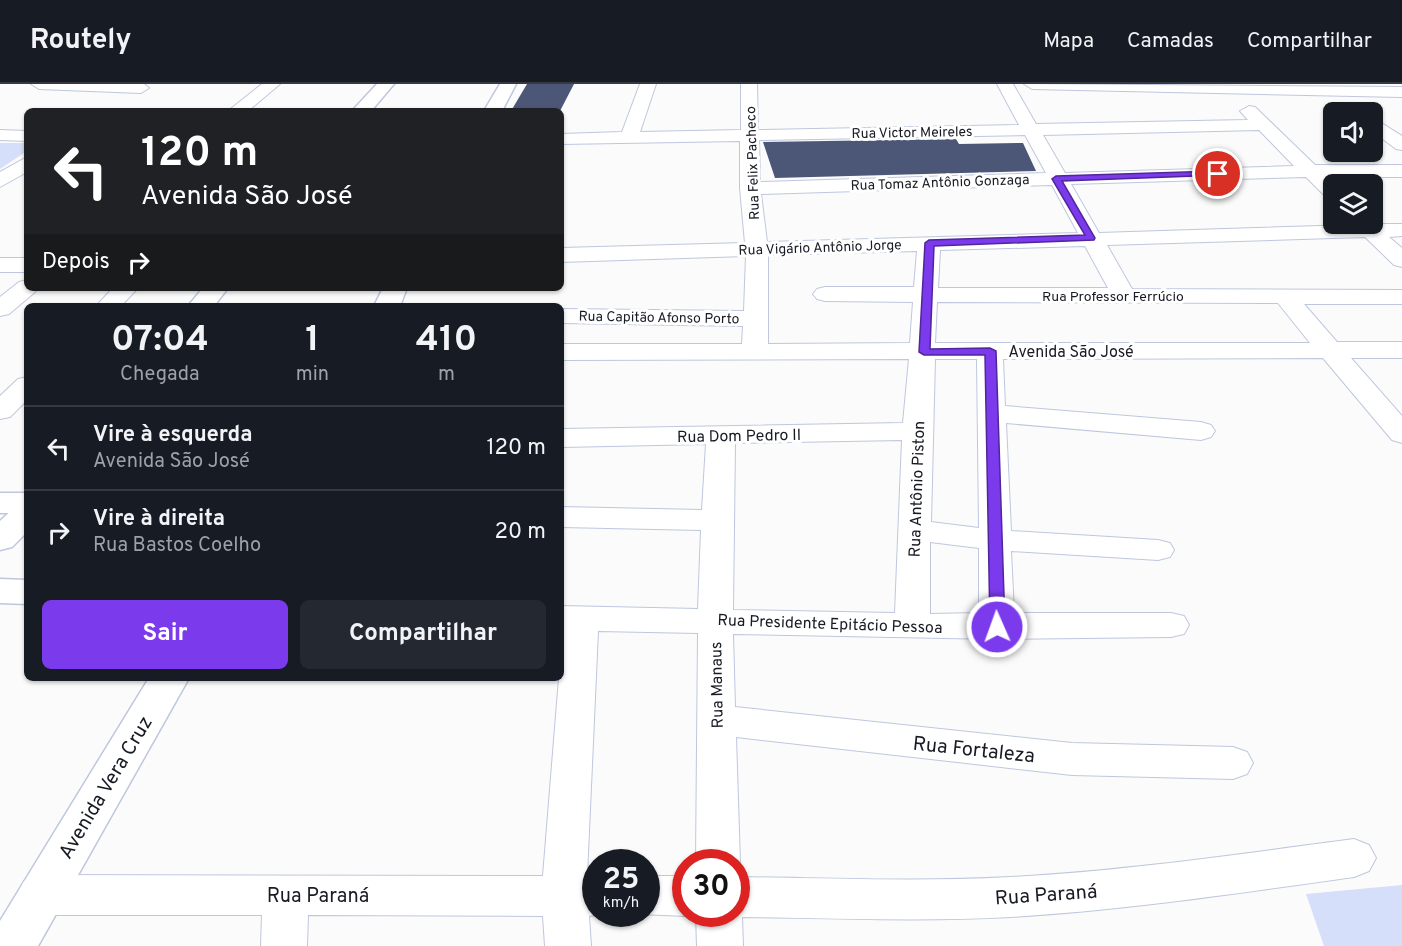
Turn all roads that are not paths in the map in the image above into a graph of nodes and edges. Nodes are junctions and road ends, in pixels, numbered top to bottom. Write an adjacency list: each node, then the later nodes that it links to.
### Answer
1 (39, 84): 9 (street)
2 (272, 84): 16 (street)
3 (386, 84): 17 (main road)
4 (508, 84): 18 (main road)
5 (648, 84): 26 (street)
6 (749, 84): 23 (street, Rua Felix Pacheco)
7 (1005, 84): 22 (street)
8 (1032, 84): 10 (street)
9 (144, 86): 15 (street)
10 (1115, 87): 11 (street); 20 (street)
11 (1227, 87): 12 (street); 19 (street)
12 (1328, 88): 13 (street); 14 (street)
13 (1402, 92)
14 (1347, 102)
15 (114, 105)
16 (241, 108)
17 (364, 108)
18 (495, 108)
19 (1263, 125): 20 (street, Rua Victor Meireles); 30 (street)
20 (1145, 127): 22 (street, Rua Victor Meireles)
21 (1383, 130): 28 (street)
22 (1030, 131): 23 (street, Rua Victor Meireles); 32 (street)
23 (750, 134): 26 (street, Rua Victor Meireles); 35 (street, Rua Felix Pacheco)
24 (0, 135): 25 (street)
25 (24, 136)
26 (630, 137): 27 (street, Rua Victor Meireles)
27 (564, 139)
28 (1402, 144)
29 (24, 165): 33 (street)
30 (1311, 171): 31 (street, Rua Tomaz Antônio Gonzaga); 32 (street, Rua Tomaz Antônio Gonzaga); 34 (street)
31 (1402, 171)
32 (1056, 179): 35 (street, Rua Tomaz Antônio Gonzaga); 40 (street)
33 (0, 181)
34 (1323, 183)
35 (750, 188): 42 (street, Rua Felix Pacheco)
36 (1383, 228): 38 (street, Rua Vigário Antônio Jorge)
37 (1323, 229): 40 (street, Rua Vigário Antônio Jorge)
38 (1402, 230)
39 (1374, 234): 44 (street)
40 (1091, 238): 41 (street, Rua Vigário Antônio Jorge); 52 (street)
41 (929, 243): 42 (street, Rua Vigário Antônio Jorge); 51 (street, Rua Antônio Piston)
42 (757, 249): 43 (street, Rua Vigário Antônio Jorge); 59 (street, Rua Felix Pacheco)
43 (564, 255)
44 (1402, 260)
45 (0, 265): 46 (street)
46 (24, 265)
47 (24, 289): 57 (street)
48 (123, 291): 55 (street)
49 (214, 291): 56 (main road)
50 (825, 294): 51 (street, Rua Professor Ferrúcio)
51 (928, 295): 52 (street, Rua Professor Ferrúcio); 65 (street, Rua Antônio Piston)
52 (1125, 297): 53 (street, Rua Professor Ferrúcio)
53 (1285, 297): 54 (street, Rua Professor Ferrúcio); 60 (street)
54 (1402, 297)
55 (111, 303)
56 (204, 303)
57 (0, 309)
58 (564, 316): 59 (street, Rua Capitão Afonso Porto)
59 (757, 319): 61 (street, Rua Felix Pacheco)
60 (1331, 349): 62 (street, Avenida São José); 63 (street, Avenida São José); 69 (street)
61 (755, 350): 64 (street, Avenida São José); 65 (street, Avenida São José)
62 (990, 351): 65 (street, Avenida São José); 66 (street)
63 (1402, 351)
64 (564, 352)
65 (924, 352): 67 (street, Rua Antônio Piston)
66 (990, 413): 68 (street); 79 (street)
67 (917, 431): 70 (street, Rua Dom Pedro II); 77 (street, Rua Antônio Piston)
68 (1201, 431)
69 (1402, 434)
70 (721, 435): 71 (street, Rua Dom Pedro II); 76 (street, Rua Manaus)
71 (564, 438)
72 (0, 502): 73 (main road)
73 (24, 503)
74 (24, 517): 78 (main road)
75 (564, 517): 76 (street)
76 (716, 520): 84 (street, Rua Manaus)
77 (914, 530): 79 (street); 86 (street, Rua Antônio Piston)
78 (0, 539)
79 (994, 540): 80 (street); 87 (street)
80 (1158, 550)
81 (0, 591): 82 (main road)
82 (24, 592)
83 (571, 618): 84 (street, Rua Presidente Epitácio Pessoa); 95 (street)
84 (715, 620): 86 (street, Rua Presidente Epitácio Pessoa); 89 (street, Rua Manaus)
85 (1171, 625): 87 (street, Rua Presidente Epitácio Pessoa)
86 (912, 626): 87 (street, Rua Presidente Epitácio Pessoa)
87 (997, 627)
88 (167, 681): 93 (main road, Avenida Vera Cruz)
89 (716, 720): 90 (street, Rua Fortaleza); 91 (street, Rua Manaus)
90 (1233, 763)
91 (718, 849)
92 (1354, 858): 96 (street, Rua Paraná)
93 (40, 895): 94 (street, Rua Paraná); 98 (main road, Avenida Vera Cruz)
94 (286, 895): 95 (street, Rua Paraná); 99 (street)
95 (580, 896): 100 (street)
96 (750, 897)
97 (719, 927): 101 (street)
98 (12, 946)
99 (284, 946)
100 (568, 946)
101 (720, 946)

